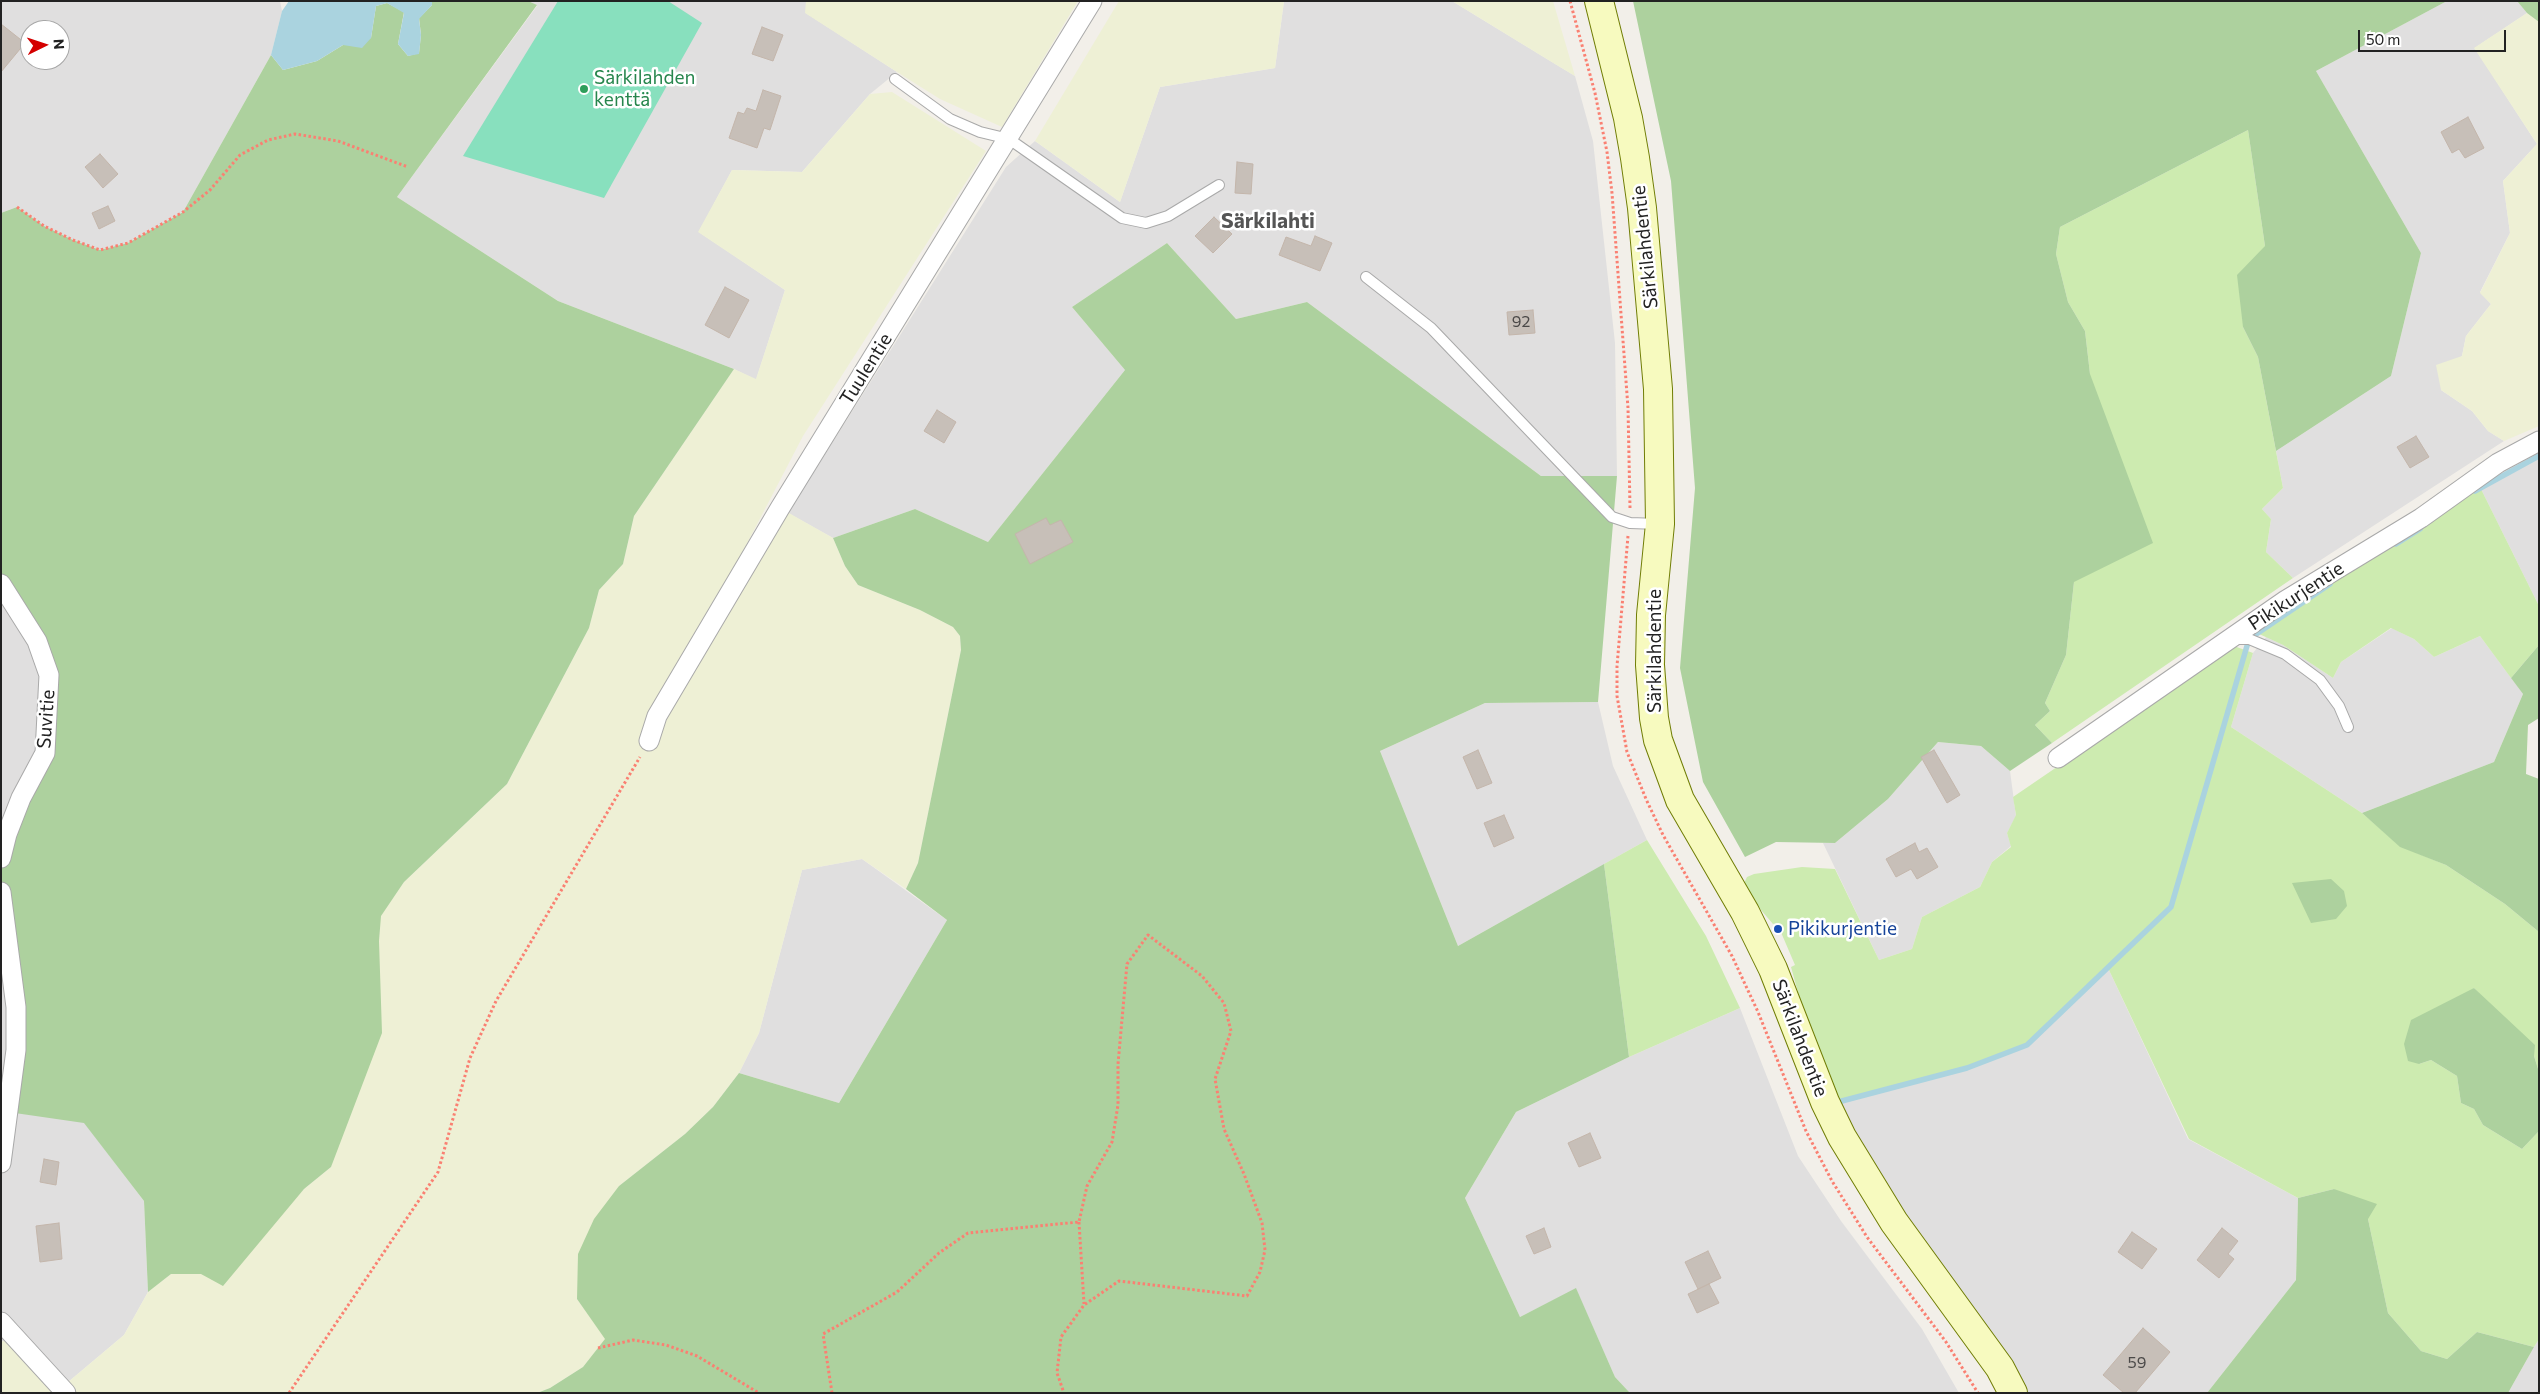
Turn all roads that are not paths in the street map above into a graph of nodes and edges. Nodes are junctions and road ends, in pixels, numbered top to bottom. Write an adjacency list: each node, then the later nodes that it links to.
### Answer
1 (1092, 1): 4 (street, Tuulentie)
2 (1599, 1): 8 (street, Särkilahdentie)
3 (894, 79): 4 (lane)
4 (1009, 139): 5 (lane); 12 (street, Tuulentie)
5 (1219, 185)
6 (1366, 277): 8 (lane)
7 (2539, 441): 10 (street, Pikikurjentie)
8 (1660, 524): 19 (street, Särkilahdentie)
9 (1, 584): 14 (street, Suvitie)
10 (2229, 640): 11 (lane); 13 (street, Pikikurjentie)
11 (2348, 727)
12 (649, 742)
13 (2058, 758)
14 (1, 858)
15 (1, 892): 16 (street)
16 (1, 1163)
17 (1, 1322): 18 (street)
18 (66, 1393)
19 (2013, 1393)

